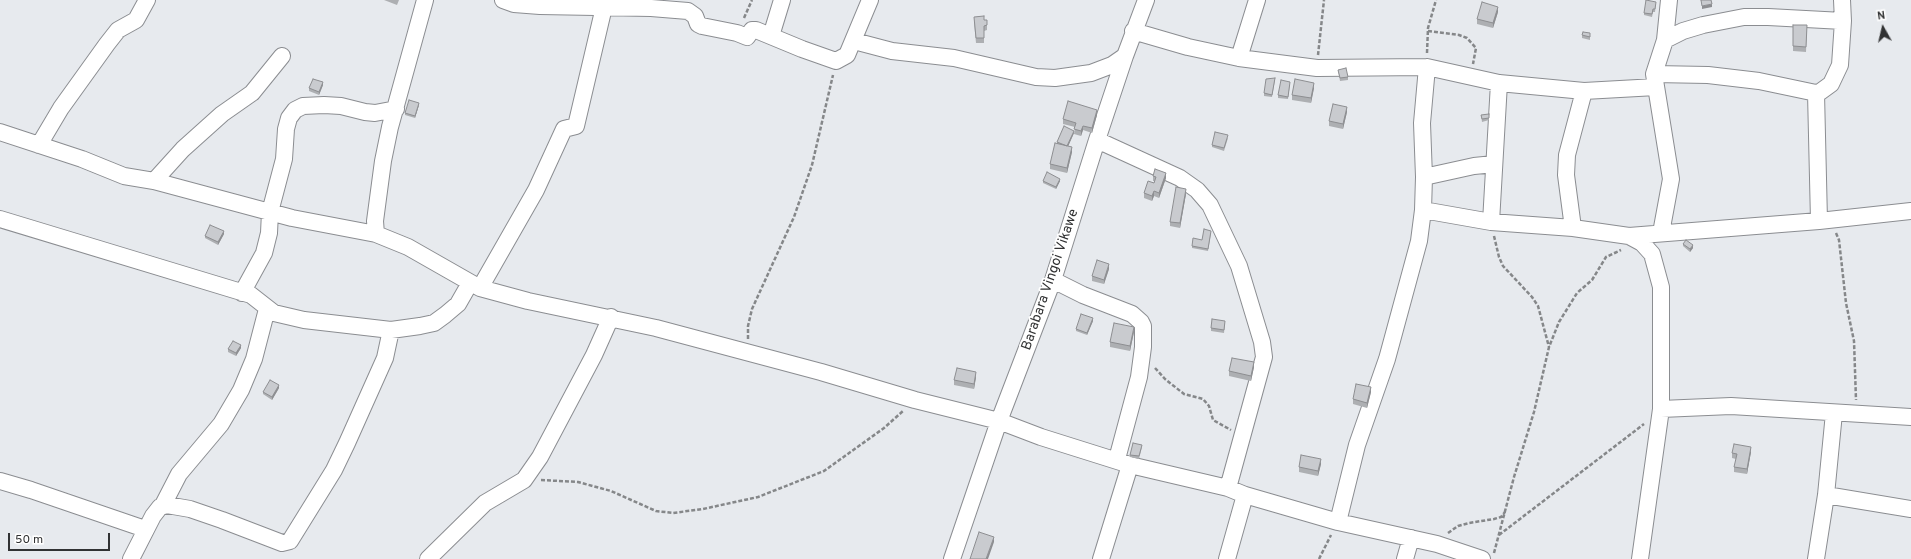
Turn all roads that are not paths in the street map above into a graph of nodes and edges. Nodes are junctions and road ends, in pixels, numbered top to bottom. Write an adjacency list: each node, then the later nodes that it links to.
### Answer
1 (147, 0): 27 (street)
2 (425, 0): 24 (street)
3 (503, 0): 10 (street)
4 (782, 0): 13 (street)
5 (870, 0): 15 (street)
6 (1146, 0): 12 (street, Barabara Vingoi Vikawe)
7 (1257, 0): 18 (street)
8 (1669, 0): 14 (street)
9 (1842, 0): 11 (street)
10 (604, 6): 13 (street); 42 (street)
11 (1843, 21): 14 (street); 23 (street)
12 (1133, 32): 17 (street, Barabara Vingoi Vikawe); 18 (street)
13 (771, 36): 15 (street)
14 (1665, 40): 20 (street)
15 (854, 41): 17 (street)
16 (282, 56): 30 (street)
17 (1125, 56): 26 (street, Barabara Vingoi Vikawe)
18 (1239, 58): 19 (street)
19 (1427, 67): 21 (street); 29 (street)
20 (1655, 80): 22 (street); 23 (street); 38 (street)
21 (1499, 83): 22 (street); 28 (street)
22 (1584, 91): 37 (street)
23 (1816, 93): 35 (street)
24 (396, 109): 33 (street); 39 (street)
25 (0, 132): 27 (street)
26 (1097, 140): 41 (street, Barabara Vingoi Vikawe); 53 (street)
27 (39, 145): 30 (street)
28 (1494, 164): 29 (street); 36 (street)
29 (1424, 177): 31 (street)
30 (154, 181): 33 (street)
31 (1423, 210): 36 (street); 58 (street)
32 (1911, 211): 35 (street)
33 (270, 212): 39 (street); 43 (street)
34 (0, 219): 43 (street)
35 (1819, 221): 38 (street)
36 (1491, 222): 37 (street)
37 (1573, 228): 40 (street)
38 (1661, 233): 40 (street)
39 (376, 234): 42 (street)
40 (1636, 239): 47 (street)
41 (1054, 280): 50 (street, Barabara Vingoi Vikawe); 51 (street)
42 (475, 286): 45 (street); 46 (street)
43 (242, 293): 44 (street)
44 (267, 309): 46 (street); 56 (street)
45 (611, 317): 50 (street); 62 (street)
46 (391, 330): 56 (street)
47 (1661, 409): 48 (street); 68 (street)
48 (1834, 413): 49 (street); 55 (street)
49 (1911, 417)
50 (999, 421): 51 (street); 63 (street, Barabara Vingoi Vikawe)
51 (1124, 462): 53 (street); 64 (street)
52 (0, 481): 59 (street)
53 (1228, 488): 54 (street)
54 (1246, 495): 58 (street); 65 (street)
55 (1826, 495): 57 (street); 69 (street)
56 (163, 505): 59 (street)
57 (1911, 509)
58 (1338, 522): 60 (street)
59 (145, 529): 61 (street)
60 (1411, 538): 66 (street); 67 (street)
61 (132, 559)
62 (428, 559)
63 (952, 559)
64 (1101, 559)
65 (1227, 559)
66 (1405, 559)
67 (1482, 559)
68 (1640, 559)
69 (1816, 559)

